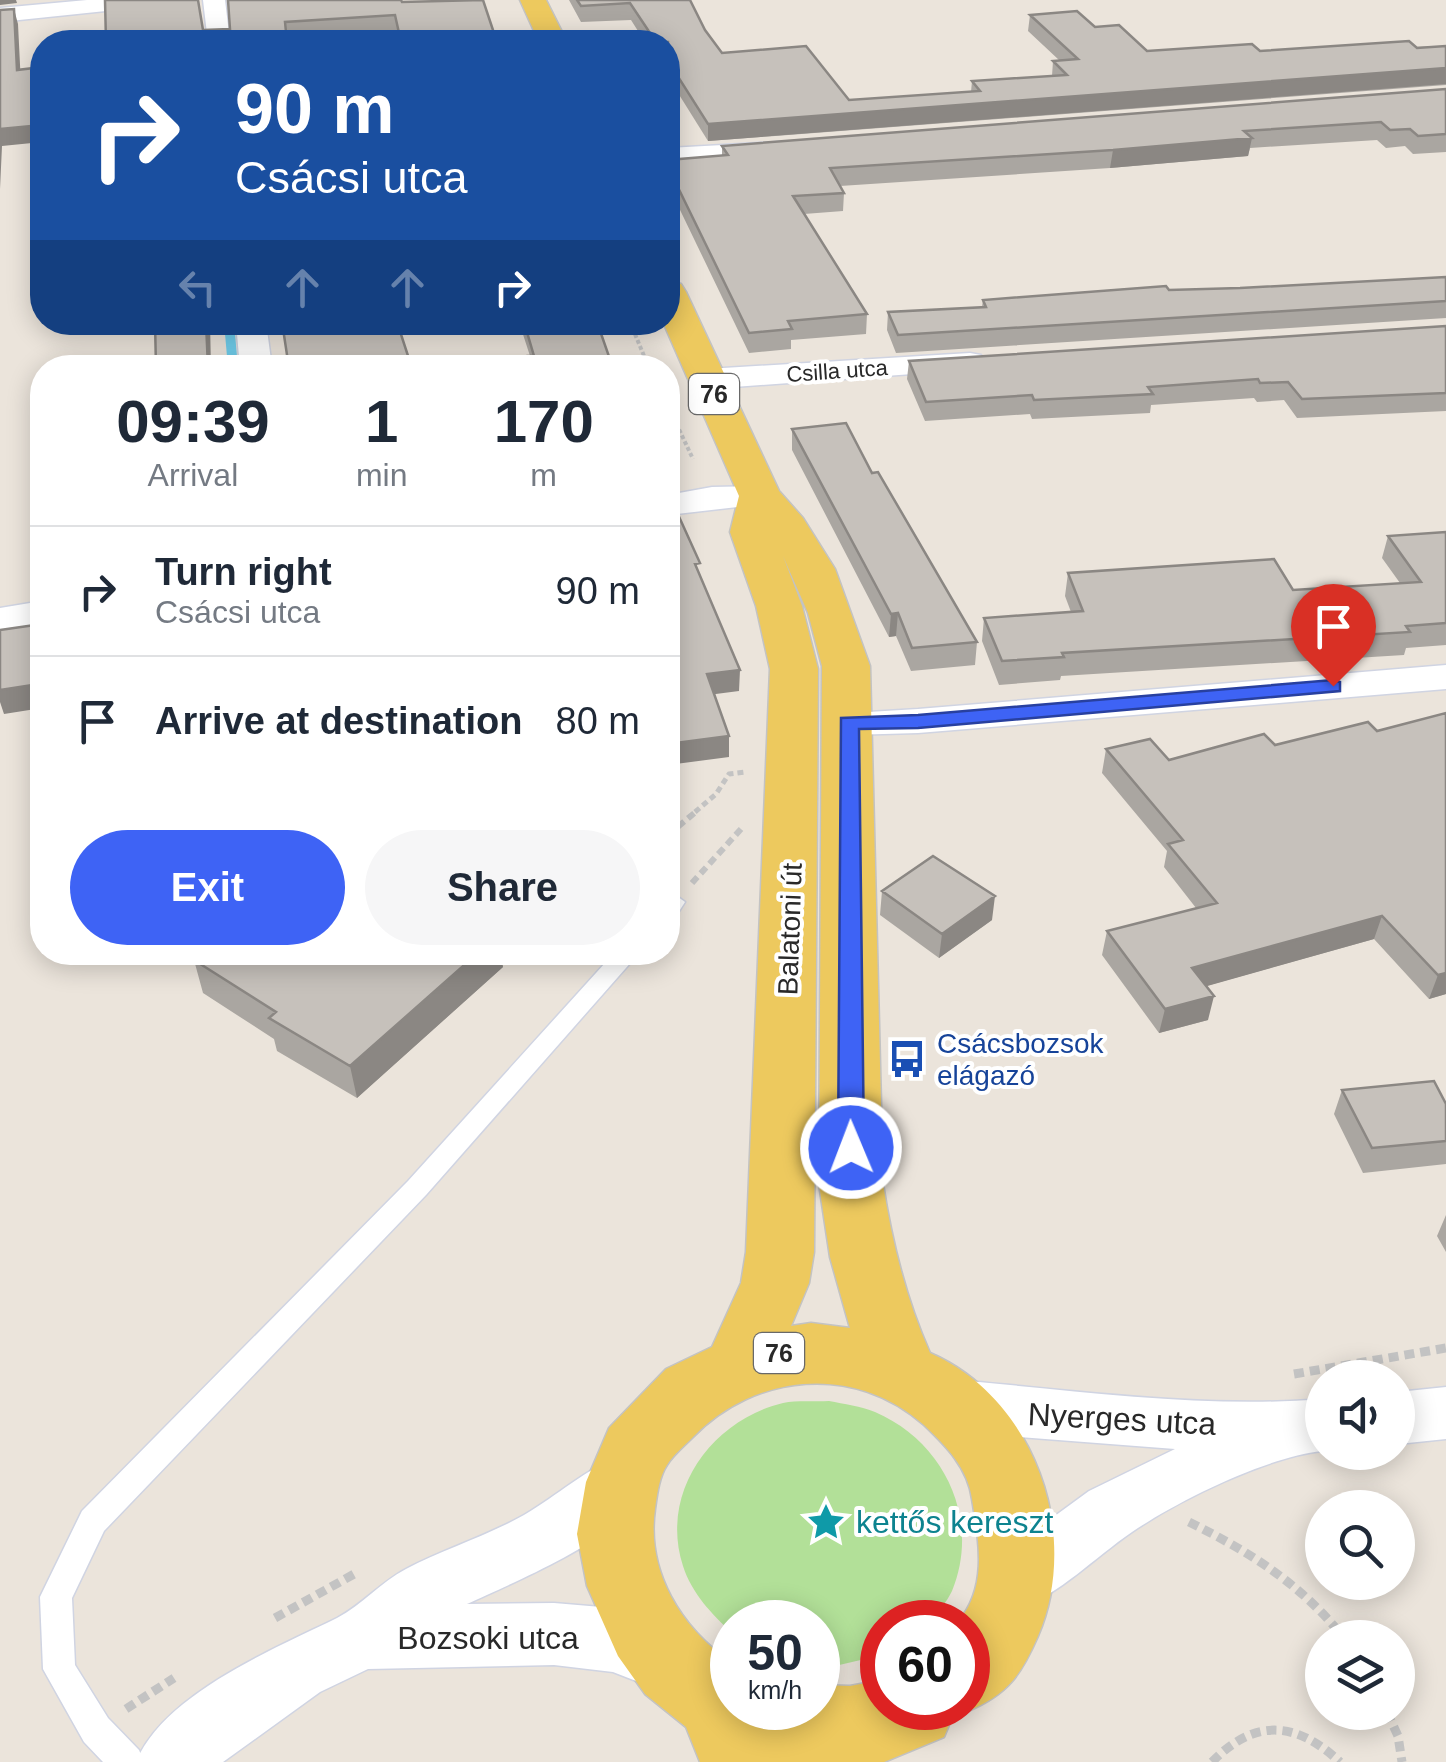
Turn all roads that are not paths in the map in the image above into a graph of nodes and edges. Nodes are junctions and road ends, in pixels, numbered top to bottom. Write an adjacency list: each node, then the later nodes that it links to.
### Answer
1 (154, 0): 4 (street)
2 (214, 0): 6 (street)
3 (533, 0): 7 (main road)
4 (35, 6): 5 (street)
5 (0, 14)
6 (218, 30)
7 (547, 30)
8 (800, 148): 9 (street)
9 (680, 155)
10 (680, 319): 12 (main road, Balatoni út / 76)
11 (1009, 360): 12 (street, Csilla utca)
12 (707, 379): 13 (main road, Balatoni út / 76)
13 (760, 496): 14 (street); 18 (main road, Balatoni út / 76); 20 (main road, Balatoni út / 76)
14 (680, 503)
15 (30, 614): 16 (street)
16 (0, 618)
17 (1446, 677): 18 (street)
18 (849, 722): 21 (main road, Balatoni út / 76)
19 (617, 965): 31 (lane)
20 (740, 1363): 21 (main road, 76); 25 (main road, 76)
21 (929, 1388): 22 (street, Nyerges utca); 26 (main road, 76)
22 (1300, 1409): 26 (street, Nyerges utca)
23 (1446, 1413): 24 (street)
24 (1415, 1416)
25 (622, 1483): 27 (street, Bozsoki utca); 29 (main road, 76)
26 (1018, 1580): 28 (main road, 76)
27 (364, 1638): 30 (street, Bozsoki utca); 32 (street, Bozsoki utca)
28 (990, 1642)
29 (710, 1697)
30 (710, 1701)
31 (127, 1762)
32 (170, 1762)

